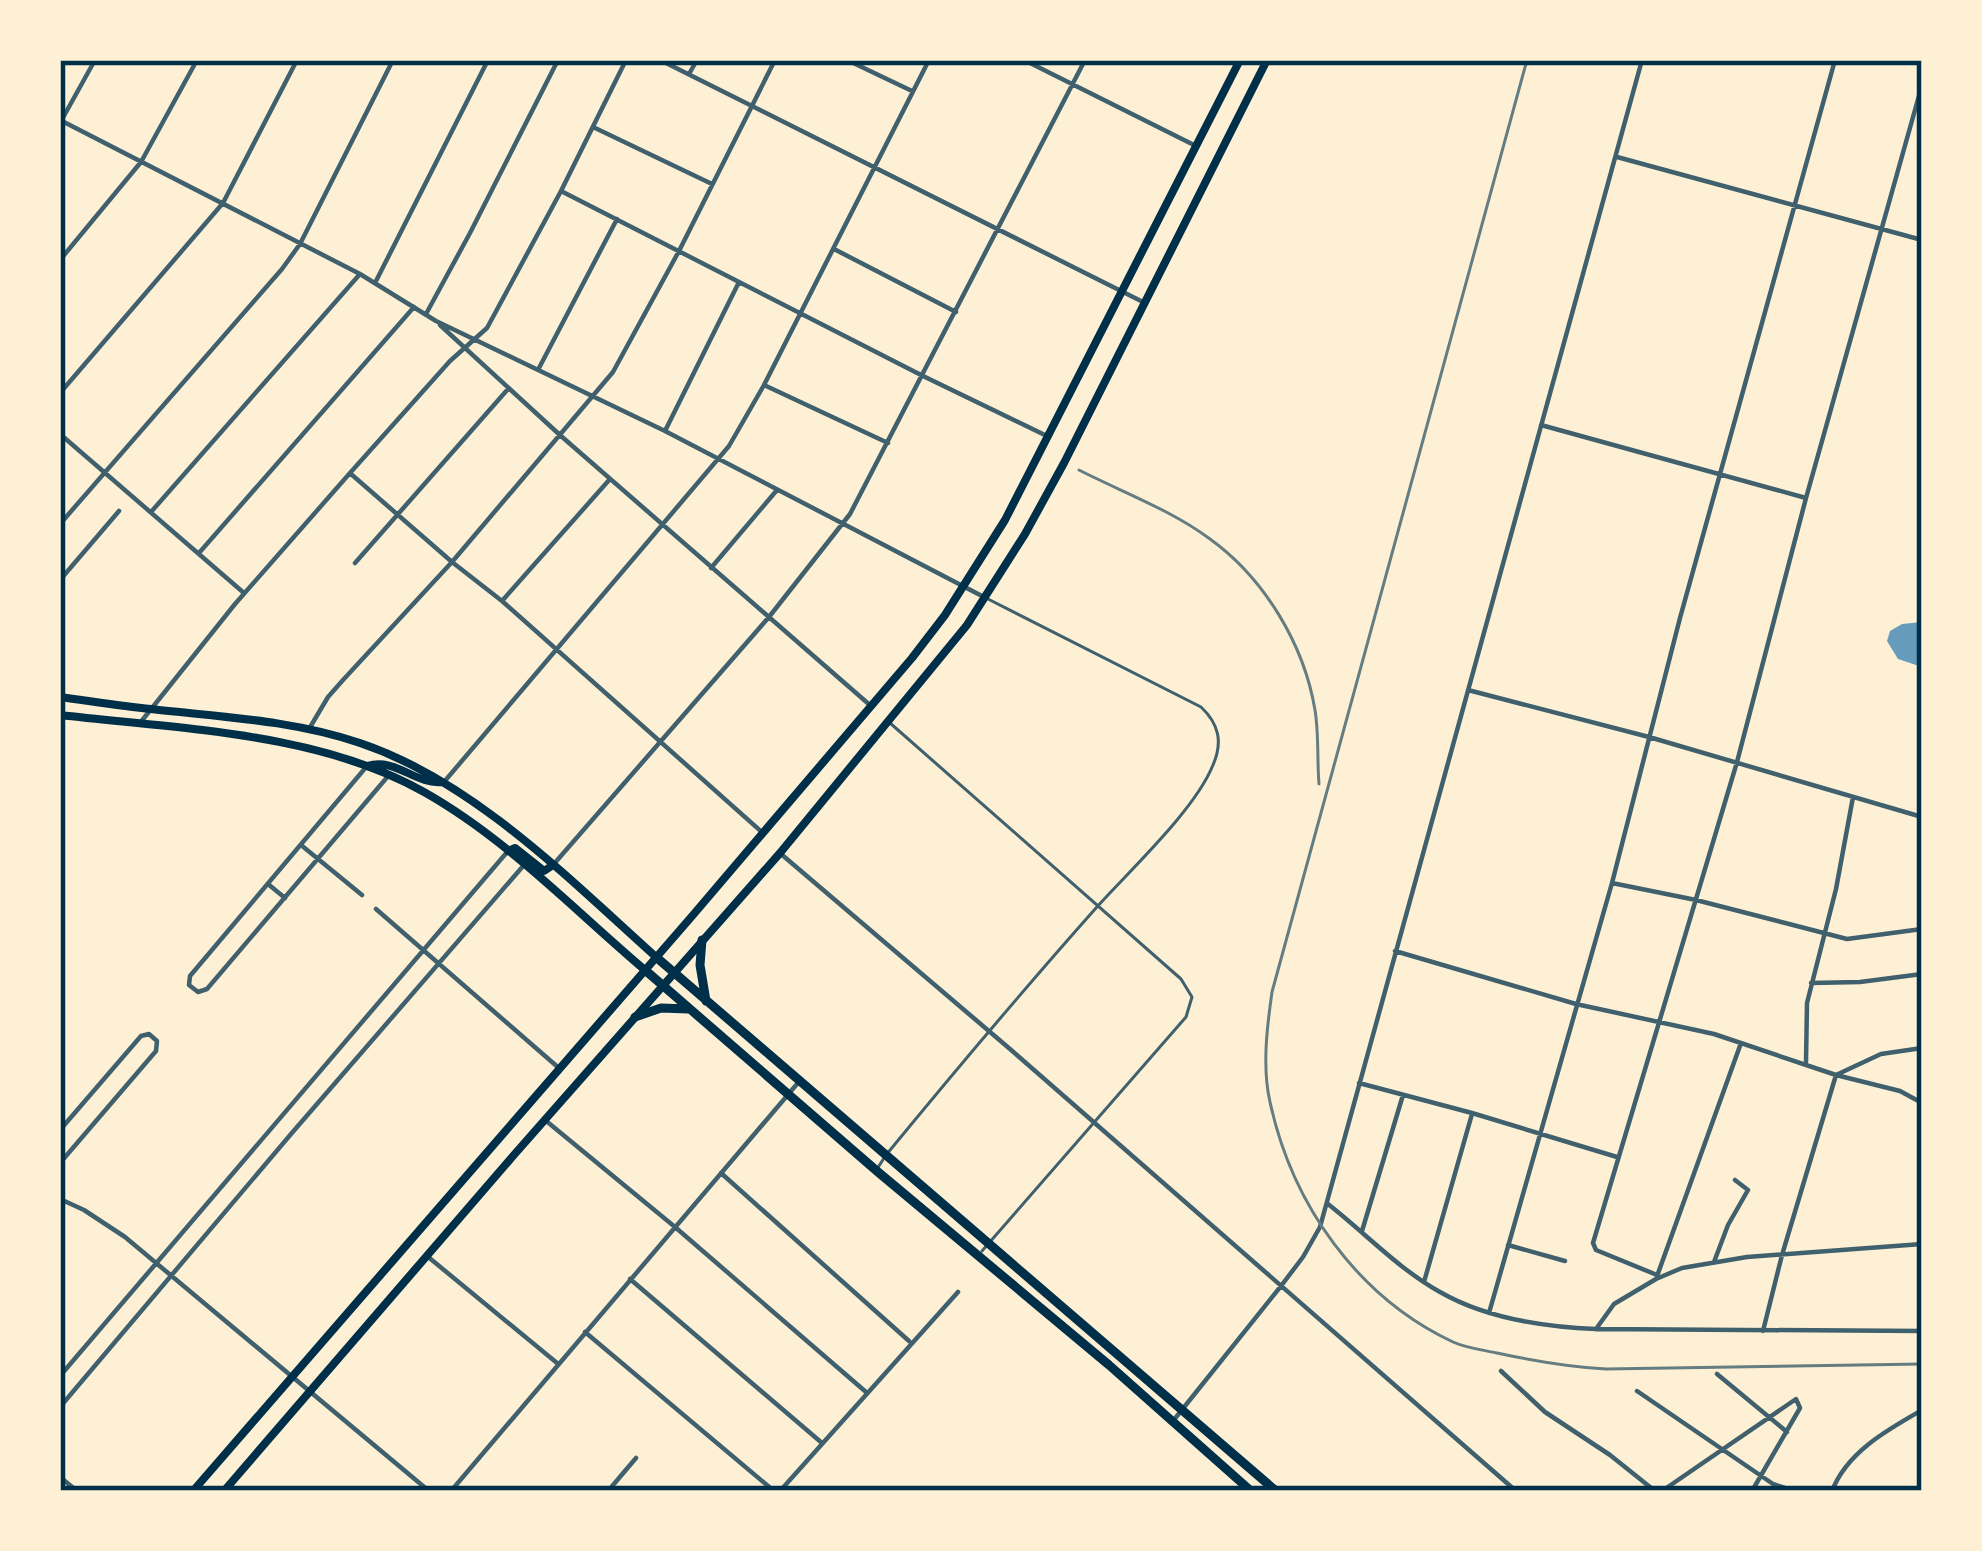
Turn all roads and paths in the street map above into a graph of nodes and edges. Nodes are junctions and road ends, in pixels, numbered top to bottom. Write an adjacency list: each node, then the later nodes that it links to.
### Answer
1 (95, 60): 24 (street)
2 (196, 60): 30 (street)
3 (297, 60): 34 (street)
4 (393, 60): 40 (street)
5 (488, 60): 46 (street)
6 (558, 60): 51 (street)
7 (626, 60): 26 (street)
8 (661, 60): 19 (street)
9 (697, 60): 19 (street)
10 (775, 60): 23 (street)
11 (847, 60): 22 (street)
12 (929, 60): 22 (street)
13 (1024, 60): 20 (street)
14 (1085, 60): 20 (street)
15 (1240, 60): 28 (main road)
16 (1267, 60): 48 (main road)
17 (1642, 60): 29 (street)
18 (1835, 60): 35 (street)
19 (689, 74): 23 (street)
20 (1073, 84): 28 (street); 37 (street)
21 (1922, 85): 25 (street)
22 (915, 92): 31 (street)
23 (752, 105): 31 (street); 32 (street)
24 (61, 121): 30 (street)
25 (1911, 126): 27 (street); 38 (street)
26 (593, 127): 32 (street); 33 (street)
27 (1922, 129)
28 (1196, 146): 47 (main road)
29 (1617, 157): 35 (street); 62 (street)
30 (141, 162): 34 (street); 43 (street)
31 (875, 170): 37 (street); 41 (street)
32 (712, 184): 42 (street)
33 (561, 191): 36 (street); 54 (street)
34 (223, 203): 40 (street); 60 (street)
35 (1794, 203): 38 (street); 71 (street)
36 (617, 219): 42 (street); 56 (street)
37 (996, 230): 47 (street); 50 (street)
38 (1883, 230): 39 (street); 74 (street)
39 (1922, 240)
40 (300, 244): 44 (street); 69 (street)
41 (834, 249): 50 (street); 52 (street)
42 (680, 251): 45 (street); 61 (street)
43 (60, 260)
44 (360, 274): 46 (street); 76 (street)
45 (739, 282): 52 (street); 63 (street)
46 (375, 283): 49 (street)
47 (1122, 291): 48 (street); 66 (main road)
48 (1144, 303): 88 (main road)
49 (414, 308): 51 (street); 81 (street)
50 (956, 312): 57 (street)
51 (425, 314): 53 (street)
52 (801, 314): 57 (street); 58 (street)
53 (436, 321): 54 (street); 55 (street)
54 (477, 340): 55 (street); 56 (street)
55 (465, 349): 59 (street); 70 (street)
56 (539, 369): 61 (street)
57 (923, 376): 66 (street); 67 (street)
58 (764, 386): 67 (street); 68 (street)
59 (508, 389): 65 (street); 77 (street)
60 (60, 393)
61 (595, 397): 63 (street); 65 (street)
62 (1541, 425): 71 (street); 92 (street)
63 (665, 431): 68 (street)
64 (60, 434): 69 (street)
65 (561, 436): 72 (street); 82 (street)
66 (1049, 437): 86 (main road)
67 (888, 442): 78 (street)
68 (719, 459): 73 (street); 80 (street)
69 (105, 472): 76 (street); 79 (street)
70 (350, 473): 77 (street); 87 (street)
71 (1720, 476): 74 (street); 100 (street)
72 (610, 479): 80 (street); 89 (street)
73 (778, 489): 78 (street); 84 (street)
74 (1807, 498): 102 (street)
75 (119, 511): 85 (street)
76 (151, 512): 81 (street)
77 (398, 514): 82 (street); 83 (street)
78 (844, 523): 86 (street); 90 (street)
79 (60, 524)
80 (663, 526): 84 (street); 91 (street)
81 (199, 554): 87 (street)
82 (452, 562): 89 (street); 99 (street)
83 (355, 563)
84 (711, 568): 90 (street)
85 (60, 580)
86 (964, 586): 88 (street); 94 (main road)
87 (244, 593): 95 (street)
88 (986, 598): 97 (main road); 120 (lane)
89 (502, 601): 91 (street)
90 (769, 617): 94 (street); 101 (street)
91 (555, 647): 101 (street); 105 (street)
92 (1468, 690): 100 (street); 126 (street)
93 (60, 697): 95 (main road)
94 (871, 706): 108 (main road)
95 (151, 709): 98 (street); 99 (main road)
96 (60, 715): 98 (main road)
97 (889, 722): 111 (main road); 120 (lane)
98 (139, 724): 103 (main road)
99 (309, 729): 105 (main road)
100 (1649, 737): 102 (street); 115 (street)
101 (659, 742): 108 (street); 114 (street)
102 (1737, 762): 106 (street); 119 (street)
103 (368, 766): 104 (main road); 105 (main road); 109 (street)
104 (389, 775): 110 (main road); 112 (street)
105 (444, 782): 114 (main road)
106 (1853, 797): 107 (street); 123 (street)
107 (1922, 817)
108 (763, 833): 127 (main road)
109 (301, 845): 112 (street); 116 (street)
110 (508, 851): 113 (main road); 125 (street)
111 (780, 853): 124 (main road); 139 (street)
112 (318, 859): 117 (street); 118 (street)
113 (526, 862): 114 (main road); 128 (street); 129 (main road)
114 (553, 865): 127 (main road)
115 (1612, 883): 119 (street); 135 (street)
116 (268, 884): 118 (street); 118 (street)
117 (362, 895)
118 (285, 898)
119 (1696, 900): 123 (street); 138 (street)
120 (1096, 907): 139 (lane); 153 (lane)
121 (376, 909): 125 (street)
122 (1922, 929): 123 (street)
123 (1825, 935): 132 (street)
124 (703, 940): 130 (main road); 134 (highway)
125 (422, 949): 128 (street); 151 (street)
126 (1394, 951): 135 (street); 146 (street)
127 (656, 957): 129 (main road); 130 (highway)
128 (438, 963): 143 (street); 155 (street)
129 (644, 970): 133 (highway); 143 (main road)
130 (674, 973): 133 (main road); 134 (highway)
131 (1922, 974): 132 (street)
132 (1811, 982): 142 (street)
133 (663, 985): 136 (highway); 137 (main road)
134 (706, 1001): 145 (highway)
135 (1576, 1004): 138 (street); 156 (street)
136 (690, 1009): 137 (highway); 147 (highway)
137 (635, 1017): 152 (main road)
138 (1661, 1022): 140 (street); 158 (street)
139 (988, 1031): 153 (street); 157 (lane)
140 (1741, 1043): 142 (street); 177 (street)
141 (1922, 1048): 144 (street)
142 (1806, 1064): 144 (street)
143 (560, 1069): 192 (main road)
144 (1836, 1075): 149 (street); 170 (street)
145 (800, 1081): 147 (street); 157 (highway)
146 (1359, 1083): 148 (street); 164 (street)
147 (788, 1094): 160 (highway); 161 (street)
148 (1403, 1095): 150 (street); 166 (street)
149 (1922, 1102)
150 (1472, 1113): 156 (street); 179 (street)
151 (275, 1120): 155 (street); 174 (street)
152 (545, 1120): 165 (street); 171 (main road)
153 (1094, 1123): 167 (lane); 180 (street)
154 (60, 1130): 159 (street)
155 (291, 1133): 176 (street)
156 (1539, 1133): 158 (street); 169 (street)
157 (886, 1155): 160 (lane); 167 (highway)
158 (1617, 1157): 177 (street)
159 (60, 1163)
160 (876, 1170): 172 (highway)
161 (721, 1173): 165 (street); 187 (street)
162 (1735, 1180): 175 (street)
163 (60, 1199): 174 (street)
164 (1327, 1202): 166 (street); 180 (street)
165 (675, 1227): 178 (street); 195 (street)
166 (1362, 1231): 179 (street)
167 (989, 1243): 172 (lane); 197 (highway)
168 (1922, 1244): 170 (street)
169 (1508, 1246): 173 (street); 182 (street)
170 (1783, 1255): 175 (street); 184 (street)
171 (427, 1256): 188 (street); 194 (main road)
172 (978, 1256): 200 (highway)
173 (1564, 1261)
174 (155, 1262): 176 (street); 191 (street)
175 (1714, 1262): 177 (street)
176 (171, 1275): 192 (street); 196 (street)
177 (1656, 1277): 183 (street)
178 (630, 1279): 186 (street); 202 (street)
179 (1424, 1282): 182 (street)
180 (1281, 1286): 197 (street); 216 (street)
181 (958, 1292): 187 (street)
182 (1489, 1313): 183 (street)
183 (1596, 1329): 184 (street)
184 (1763, 1331): 185 (street)
185 (1922, 1331)
186 (586, 1332): 188 (street); 213 (street)
187 (911, 1342): 195 (street)
188 (559, 1365): 211 (street)
189 (1501, 1371): 217 (street)
190 (1717, 1374): 199 (street)
191 (60, 1376)
192 (292, 1376): 194 (street); 208 (main road)
193 (1637, 1391): 203 (street)
194 (311, 1392): 209 (main road); 210 (street)
195 (866, 1392): 202 (street)
196 (60, 1408)
197 (1183, 1409): 200 (street); 215 (highway)
198 (1922, 1410): 220 (street)
199 (1768, 1419): 201 (street); 201 (street); 203 (street)
200 (1173, 1421): 214 (highway)
201 (1787, 1432): 205 (street)
202 (822, 1443): 213 (street)
203 (1721, 1448): 205 (street); 217 (street)
204 (636, 1458): 212 (street)
205 (1761, 1476): 218 (street); 219 (street)
206 (60, 1477): 207 (street)
207 (77, 1491)
208 (193, 1491)
209 (224, 1491)
210 (429, 1491)
211 (452, 1491)
212 (608, 1491)
213 (777, 1491)
214 (1251, 1491)
215 (1276, 1491)
216 (1516, 1491)
217 (1658, 1491)
218 (1752, 1491)
219 (1793, 1491)
220 (1832, 1491)

